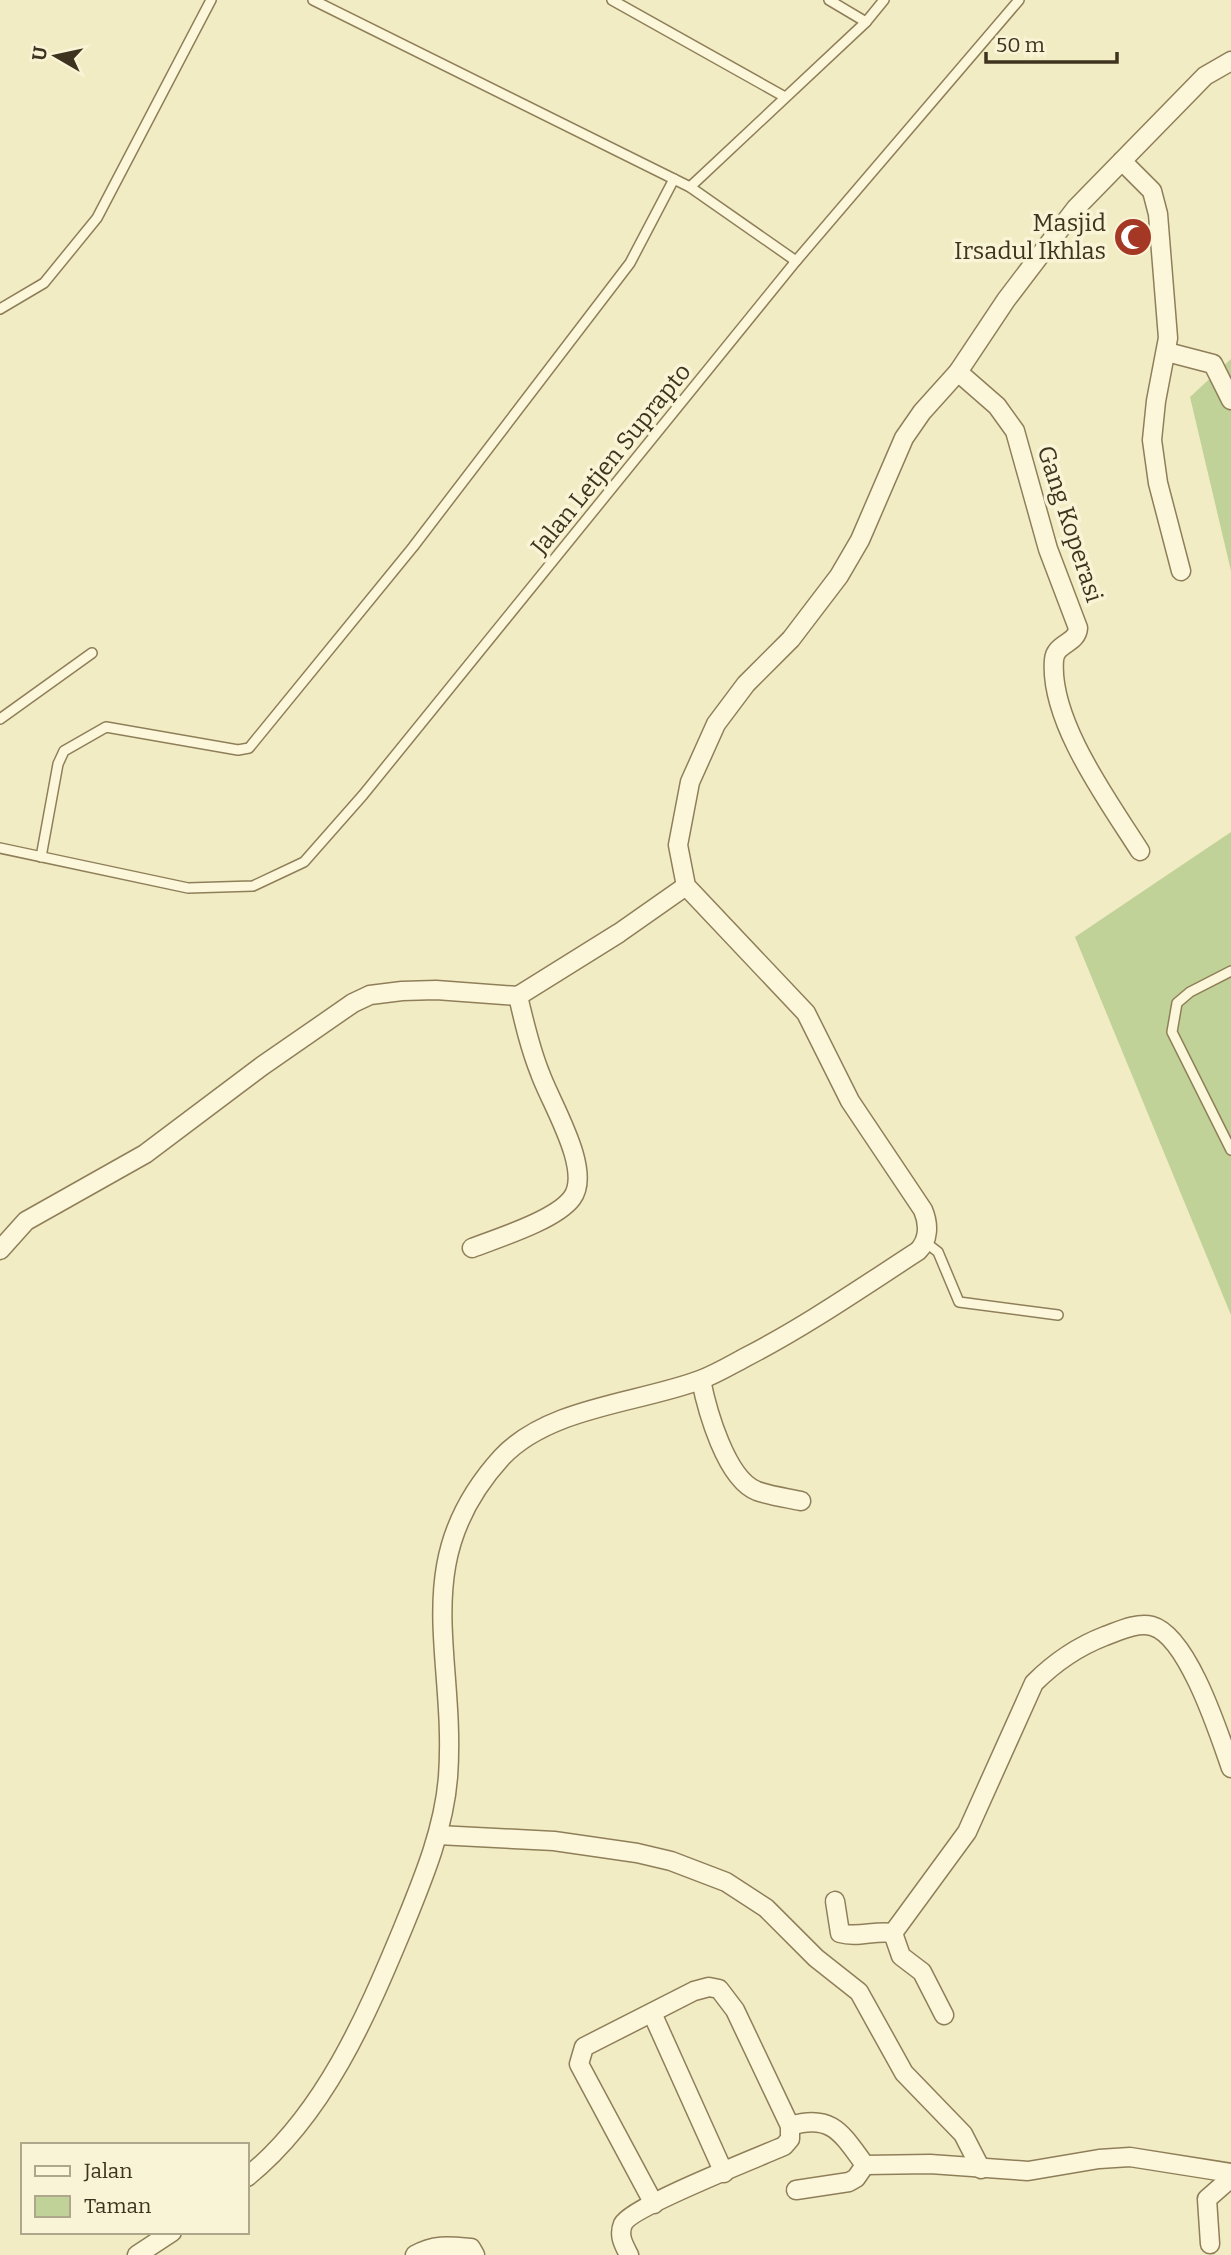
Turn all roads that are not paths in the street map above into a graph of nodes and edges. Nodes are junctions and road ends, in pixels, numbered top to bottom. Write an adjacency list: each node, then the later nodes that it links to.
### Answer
1 (211, 0): 14 (lane)
2 (313, 0): 11 (lane)
3 (612, 0): 9 (lane)
4 (829, 0): 7 (lane)
5 (884, 0): 7 (lane)
6 (1019, 0): 13 (lane, Jalan Letjen Suprapto)
7 (866, 22): 9 (lane)
8 (1231, 61): 10 (street)
9 (785, 97): 12 (lane)
10 (1122, 161): 15 (street); 16 (street)
11 (674, 179): 12 (lane); 23 (lane)
12 (690, 187): 13 (lane)
13 (796, 261): 23 (lane, Jalan Letjen Suprapto)
14 (0, 309)
15 (1167, 352): 17 (street); 18 (street)
16 (958, 372): 22 (street, Gang Koperasi); 24 (street)
17 (1231, 400)
18 (1181, 570)
19 (92, 653): 20 (lane)
20 (0, 719)
21 (0, 848): 23 (lane, Jalan Letjen Suprapto)
22 (1140, 851)
23 (41, 857)
24 (685, 886): 26 (street); 28 (street)
25 (1231, 971): 27 (lane)
26 (518, 996): 29 (street); 30 (street)
27 (1231, 1150)
28 (925, 1241): 31 (lane); 32 (street)
29 (472, 1248)
30 (0, 1250)
31 (1058, 1315)
32 (701, 1380): 33 (street); 35 (street)
33 (801, 1501)
34 (1231, 1768): 37 (street)
35 (438, 1835): 42 (street); 45 (street)
36 (835, 1901): 37 (street)
37 (893, 1933): 39 (street)
38 (652, 2013): 40 (street); 43 (street); 47 (street)
39 (944, 2015)
40 (790, 2126): 41 (street); 43 (street)
41 (865, 2165): 42 (street); 46 (street)
42 (981, 2169): 44 (street)
43 (724, 2173): 47 (street)
44 (1231, 2175): 49 (street)
45 (248, 2176)
46 (796, 2190)
47 (654, 2204): 53 (street)
48 (169, 2234): 50 (street)
49 (1210, 2244)
50 (136, 2255)
51 (415, 2255): 52 (street)
52 (475, 2255)
53 (629, 2255)

